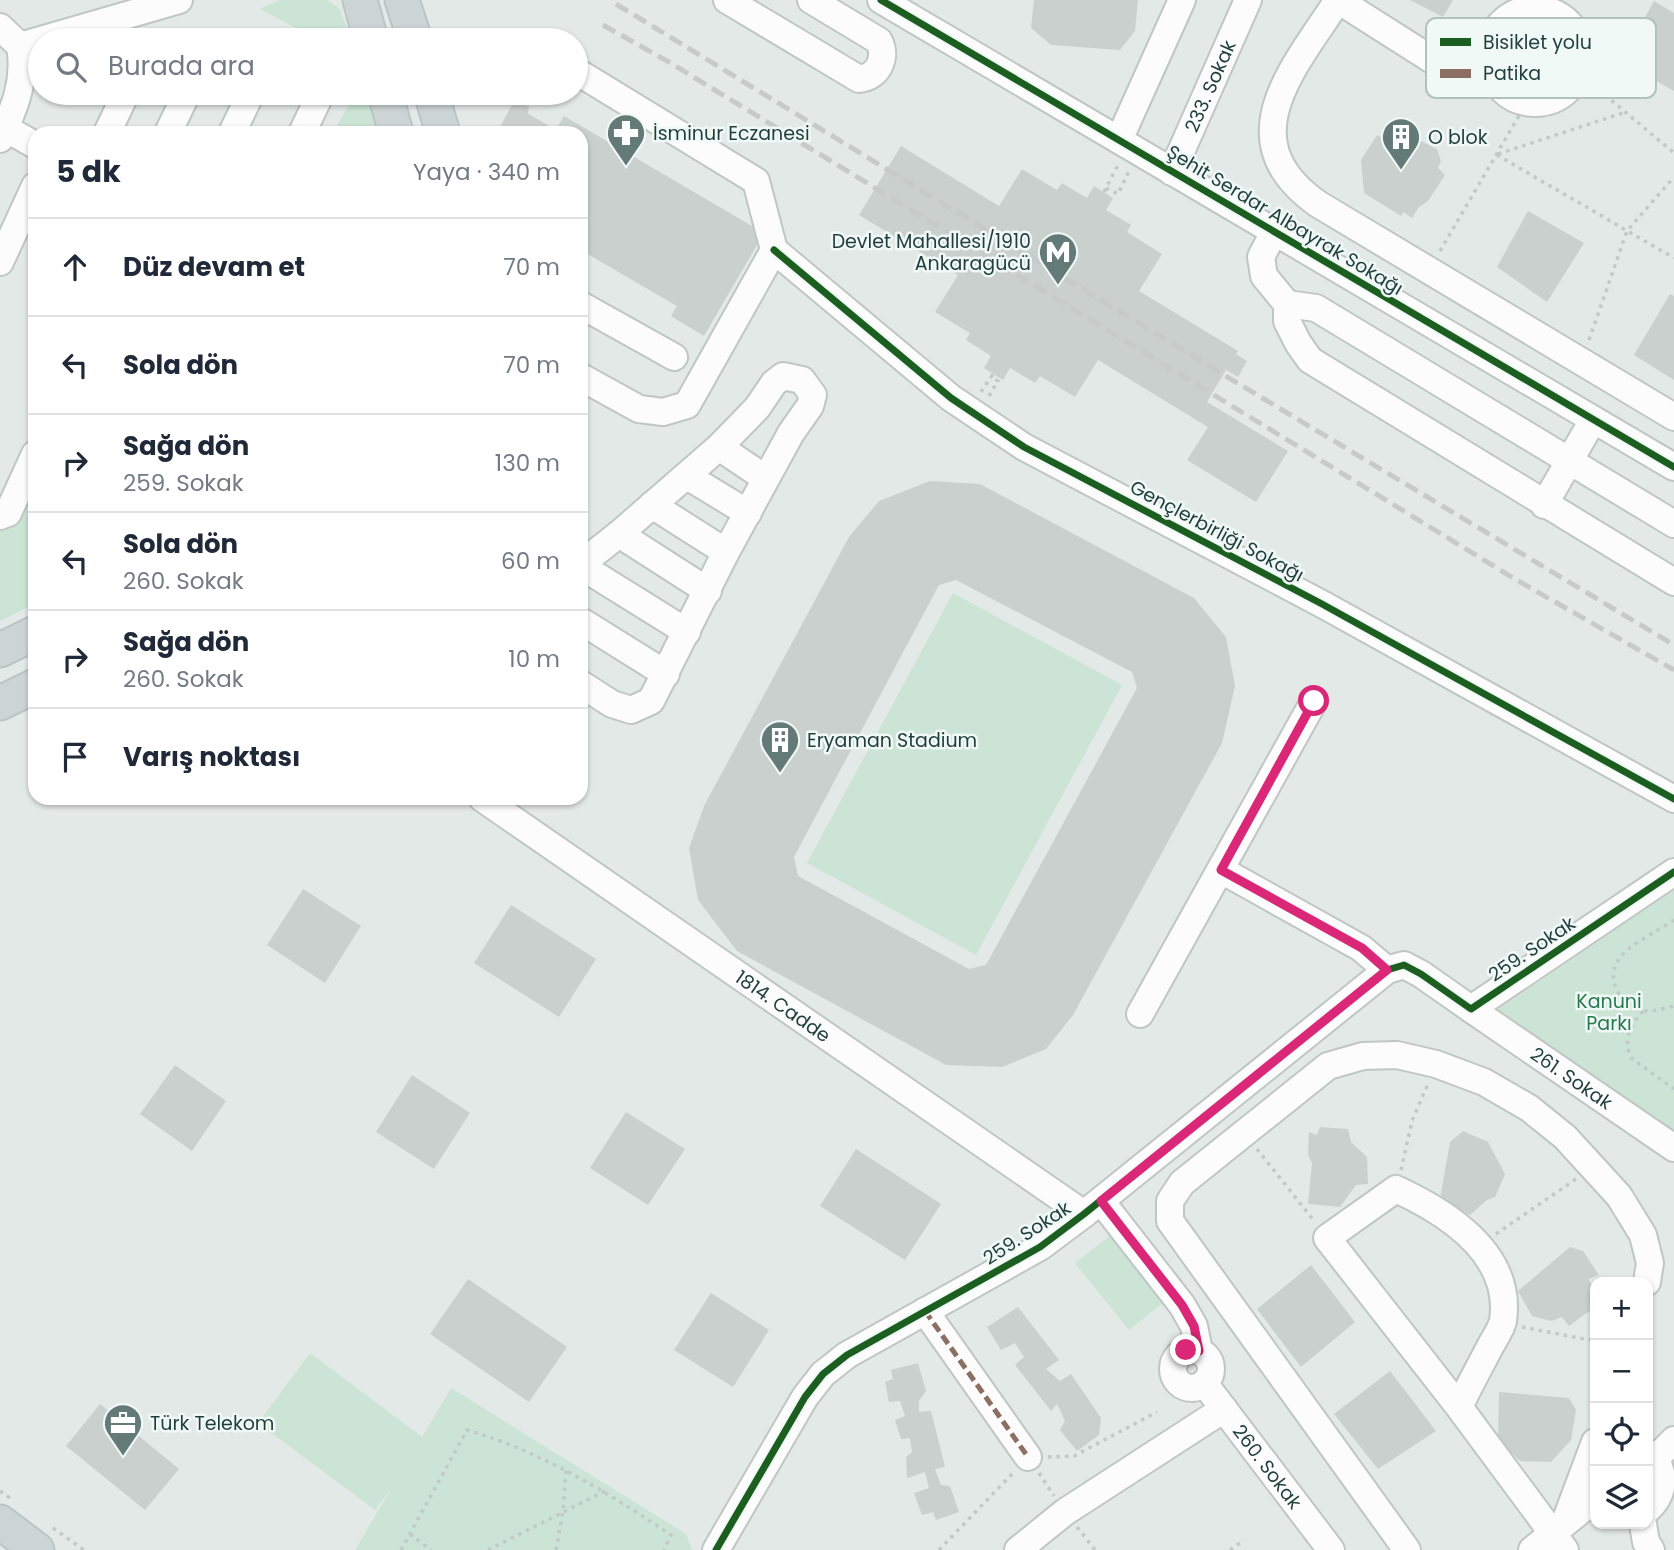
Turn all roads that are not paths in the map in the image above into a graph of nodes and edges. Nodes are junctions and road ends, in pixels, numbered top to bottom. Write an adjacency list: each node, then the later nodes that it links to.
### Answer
1 (179, 0): 9 (street)
2 (360, 0): 14 (main road)
3 (402, 0): 15 (main road)
4 (811, 0): 8 (street)
5 (881, 0): 36 (street, Şehit Serdar Albayrak Sokağı)
6 (1182, 0): 36 (street)
7 (1248, 0): 37 (street, 233. Sokak)
8 (736, 2)
9 (128, 8): 13 (street)
10 (1509, 18): 11 (street)
11 (1562, 18)
12 (0, 27): 17 (street)
13 (71, 28)
14 (368, 28)
15 (411, 28)
16 (28, 43): 17 (street)
17 (20, 46): 34 (street)
18 (1426, 56): 47 (street)
19 (588, 78): 40 (street)
20 (1516, 98): 21 (street)
21 (1556, 98)
22 (120, 105): 28 (street)
23 (181, 105): 29 (street)
24 (245, 105): 30 (street)
25 (316, 105): 31 (street)
26 (389, 105): 32 (main road)
27 (435, 105): 33 (main road)
28 (110, 126)
29 (171, 126)
30 (235, 126)
31 (306, 126)
32 (395, 126)
33 (441, 126)
34 (2, 134): 35 (street)
35 (28, 143)
36 (1118, 153): 37 (street, Şehit Serdar Albayrak Sokağı)
37 (1172, 172): 39 (street, Şehit Serdar Albayrak Sokağı)
38 (28, 201): 41 (street)
39 (1274, 232): 42 (street); 48 (street, Şehit Serdar Albayrak Sokağı)
40 (774, 250): 45 (street); 76 (street, Gençlerbirliği Sokağı)
41 (0, 262)
42 (1287, 304): 51 (street); 57 (street)
43 (588, 309): 44 (street)
44 (674, 357)
45 (588, 381)
46 (757, 408): 49 (street); 49 (street); 50 (street)
47 (1674, 417)
48 (1593, 420): 51 (street); 52 (street, Şehit Serdar Albayrak Sokağı)
49 (791, 433): 55 (street)
50 (719, 447): 54 (street); 55 (street)
51 (1568, 461): 57 (street); 60 (street)
52 (1674, 467)
53 (28, 469): 59 (street)
54 (687, 476): 56 (street); 58 (street)
55 (765, 478): 58 (street)
56 (652, 505): 61 (street); 62 (street)
57 (1544, 505): 65 (street)
58 (748, 513): 62 (street)
59 (0, 516)
60 (1674, 524)
61 (619, 534): 63 (street); 66 (street)
62 (726, 552): 66 (street)
63 (588, 559)
64 (588, 569): 68 (street)
65 (1674, 582)
66 (708, 591): 68 (street)
67 (588, 625): 71 (street)
68 (687, 632): 71 (street)
69 (28, 636): 70 (main road)
70 (0, 650)
71 (666, 674): 73 (street)
72 (28, 689): 75 (main road)
73 (588, 689)
74 (1314, 701): 78 (street)
75 (0, 703)
76 (1674, 799)
77 (492, 805): 84 (street, 1814. Cadde)
78 (1221, 870): 80 (street); 82 (street)
79 (1674, 872): 81 (street, 259. Sokak)
80 (1387, 970): 81 (street); 84 (street, 259. Sokak)
81 (1471, 1009): 83 (street, 261. Sokak)
82 (1140, 1014)
83 (1674, 1148)
84 (1093, 1208): 86 (street, 259. Sokak); 88 (street, 260. Sokak)
85 (1648, 1277): 103 (street)
86 (925, 1311): 92 (street); 100 (street, 259. Sokak)
87 (1459, 1407): 87 (street); 98 (street)
88 (1224, 1409): 101 (street); 102 (street, 260. Sokak)
89 (1674, 1440): 90 (street)
90 (1653, 1455)
91 (1590, 1456): 98 (street)
92 (1028, 1457)
93 (1653, 1459): 95 (street)
94 (1590, 1504): 98 (street)
95 (1653, 1504)
96 (0, 1522): 99 (main road)
97 (1644, 1529): 105 (street)
98 (1561, 1535): 104 (street)
99 (37, 1550)
100 (716, 1550)
101 (1018, 1550)
102 (1331, 1550)
103 (1407, 1550)
104 (1532, 1550)
105 (1651, 1550)

